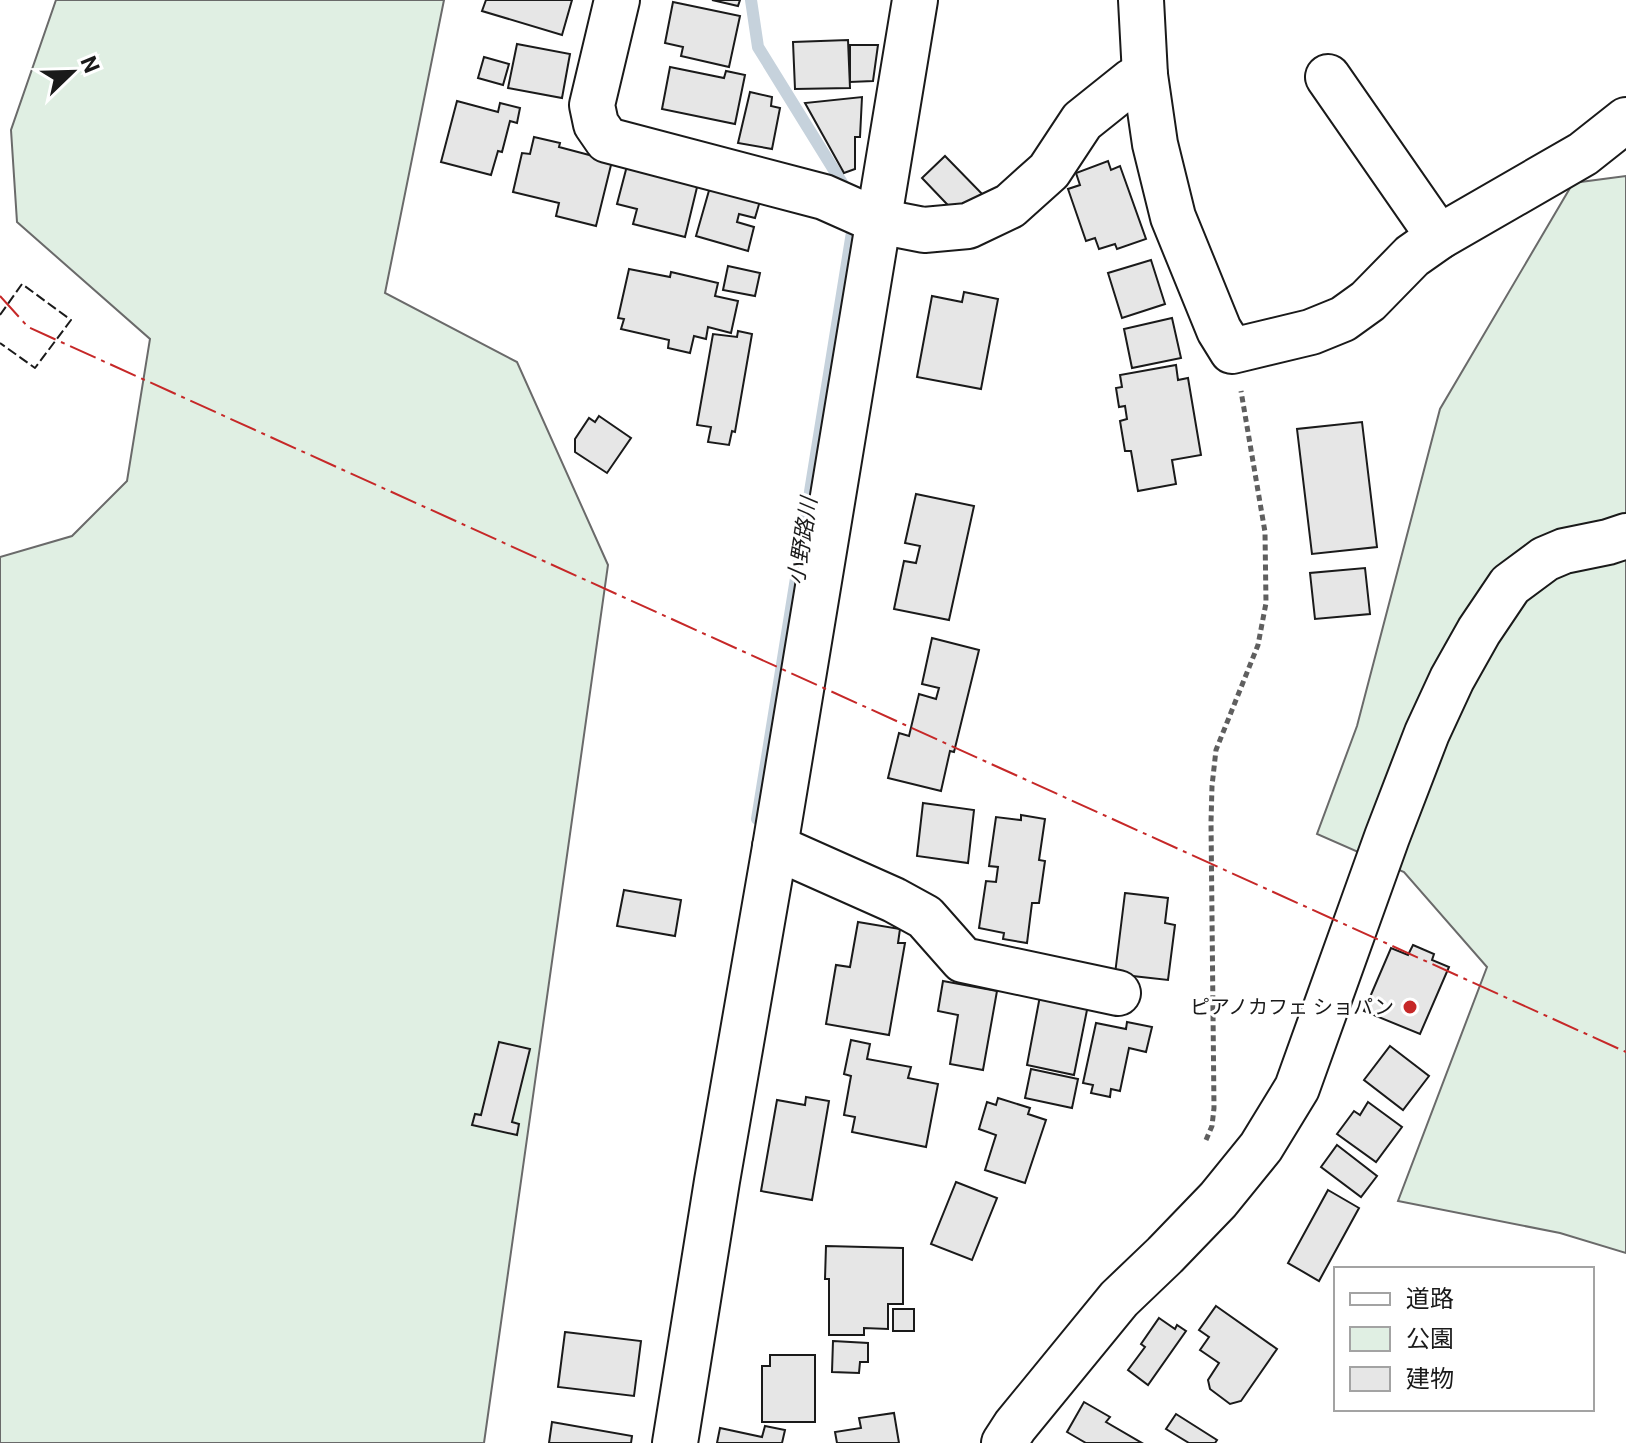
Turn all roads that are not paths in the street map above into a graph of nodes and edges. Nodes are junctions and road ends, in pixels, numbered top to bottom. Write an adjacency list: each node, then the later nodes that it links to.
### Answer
1 (617, 0): 7 (street)
2 (915, 0): 7 (street)
3 (1141, 0): 4 (street)
4 (1145, 75): 7 (street); 8 (street)
5 (1328, 77): 8 (street)
6 (1626, 120): 8 (street)
7 (878, 221): 10 (street)
8 (1439, 237)
9 (1626, 536): 13 (street)
10 (775, 847): 11 (street); 12 (street)
11 (1118, 993)
12 (675, 1443)
13 (1004, 1443)

